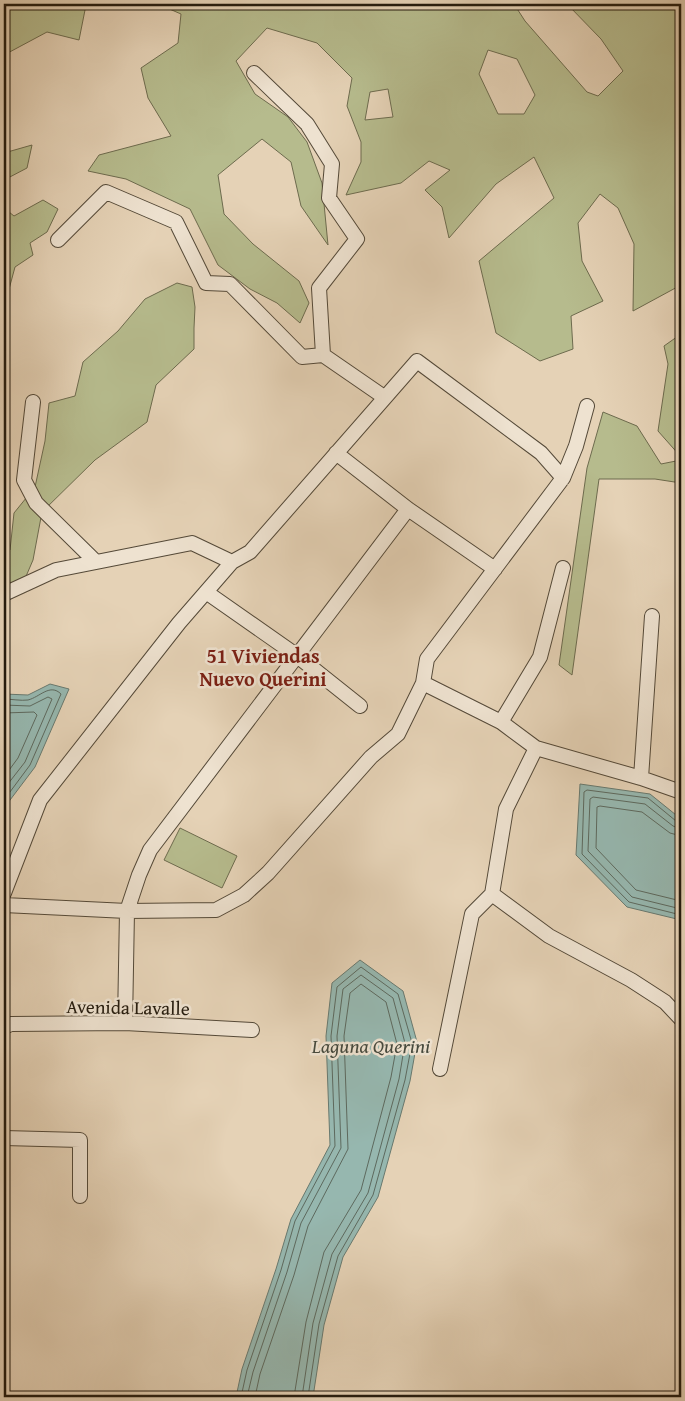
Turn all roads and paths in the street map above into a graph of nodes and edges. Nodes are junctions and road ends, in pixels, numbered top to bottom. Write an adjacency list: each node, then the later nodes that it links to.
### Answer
1 (254, 73): 3 (street)
2 (58, 240): 3 (street)
3 (323, 356): 4 (street)
4 (384, 397): 7 (street); 8 (street)
5 (33, 402): 10 (street)
6 (587, 406): 8 (street)
7 (336, 453): 9 (street); 11 (street)
8 (563, 478): 13 (street)
9 (408, 509): 13 (street); 17 (street)
10 (96, 562): 11 (street); 15 (street)
11 (232, 562): 14 (street)
12 (564, 568): 20 (street)
13 (495, 569): 18 (street)
14 (206, 592): 17 (street); 24 (street)
15 (4, 594)
16 (652, 616): 22 (street)
17 (296, 655): 19 (street); 27 (street)
18 (423, 683): 20 (street); 27 (street)
19 (360, 706)
20 (501, 722): 21 (street)
21 (536, 748): 22 (street); 25 (street)
22 (641, 778): 23 (street)
23 (681, 792)
24 (4, 893)
25 (492, 894): 28 (street); 32 (street)
26 (4, 905): 27 (street)
27 (127, 911): 29 (street)
28 (681, 1019)
29 (125, 1023): 30 (street, Avenida Lavalle); 31 (street, Avenida Lavalle)
30 (4, 1028)
31 (252, 1030)
32 (440, 1069)
33 (4, 1138): 34 (street)
34 (80, 1196)

